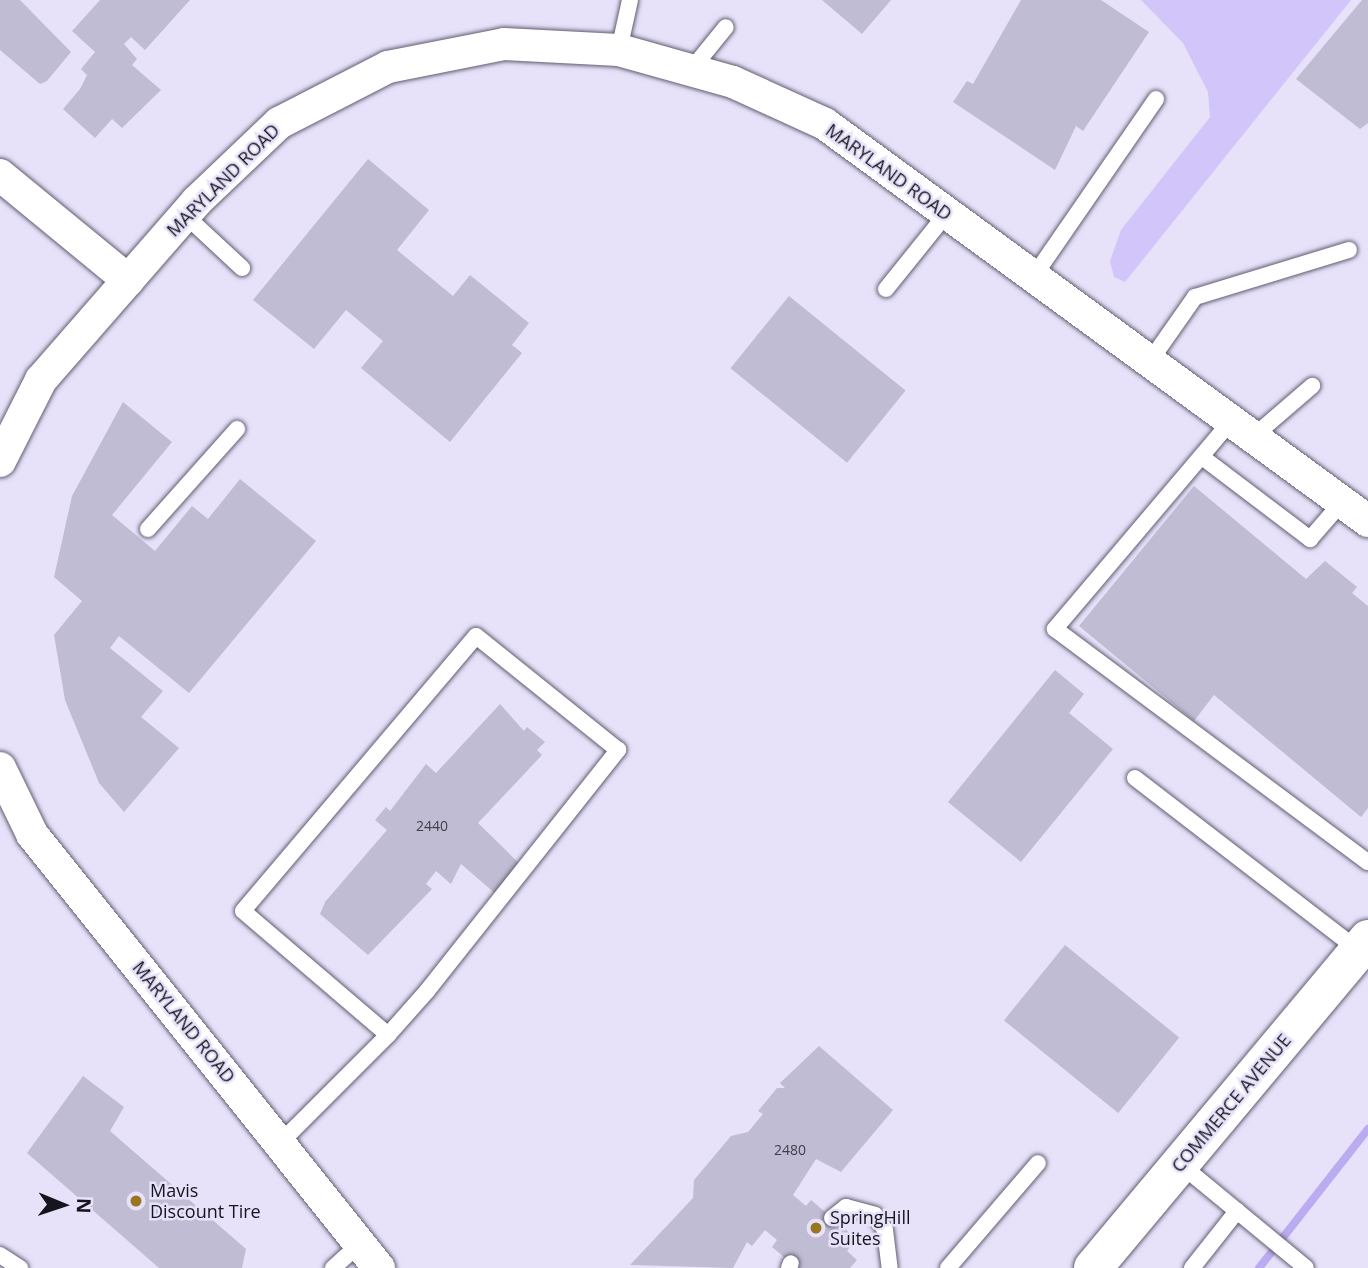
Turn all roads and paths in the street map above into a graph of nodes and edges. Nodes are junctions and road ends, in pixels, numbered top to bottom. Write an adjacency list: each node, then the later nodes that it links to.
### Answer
1 (630, 0): 3 (lane)
2 (726, 27): 4 (lane)
3 (619, 50): 4 (street, MARYLAND ROAD); 8 (street, MARYLAND ROAD)
4 (691, 70): 7 (street, MARYLAND ROAD)
5 (1157, 99): 11 (lane)
6 (0, 175): 12 (street)
7 (947, 213): 11 (street, MARYLAND ROAD); 13 (lane)
8 (185, 215): 10 (lane); 12 (street, MARYLAND ROAD)
9 (1349, 250): 14 (lane)
10 (242, 268)
11 (1034, 276): 14 (street, MARYLAND ROAD)
12 (128, 280): 19 (street, MARYLAND ROAD)
13 (886, 289)
14 (1150, 360): 16 (street, MARYLAND ROAD)
15 (1312, 386): 16 (lane)
16 (1243, 428): 18 (lane); 20 (street, MARYLAND ROAD)
17 (237, 429): 22 (lane)
18 (1202, 457): 20 (lane); 25 (lane)
19 (0, 461)
20 (1342, 502): 21 (street, MARYLAND ROAD)
21 (1368, 521)
22 (148, 529)
23 (1, 775): 28 (street, MARYLAND ROAD)
24 (1135, 778): 26 (lane)
25 (1368, 862)
26 (1363, 945): 30 (street, COMMERCE AVENUE)
27 (388, 1035): 27 (lane); 28 (lane)
28 (280, 1143): 34 (street, MARYLAND ROAD)
29 (1038, 1163): 38 (lane)
30 (1180, 1164): 31 (lane); 39 (street, COMMERCE AVENUE)
31 (1243, 1216): 40 (lane); 41 (lane)
32 (832, 1218): 37 (lane)
33 (0, 1255): 35 (lane)
34 (370, 1256): 36 (lane)
35 (20, 1268)
36 (333, 1268)
37 (890, 1268)
38 (948, 1268)
39 (1093, 1268)
40 (1192, 1268)
41 (1306, 1268)

